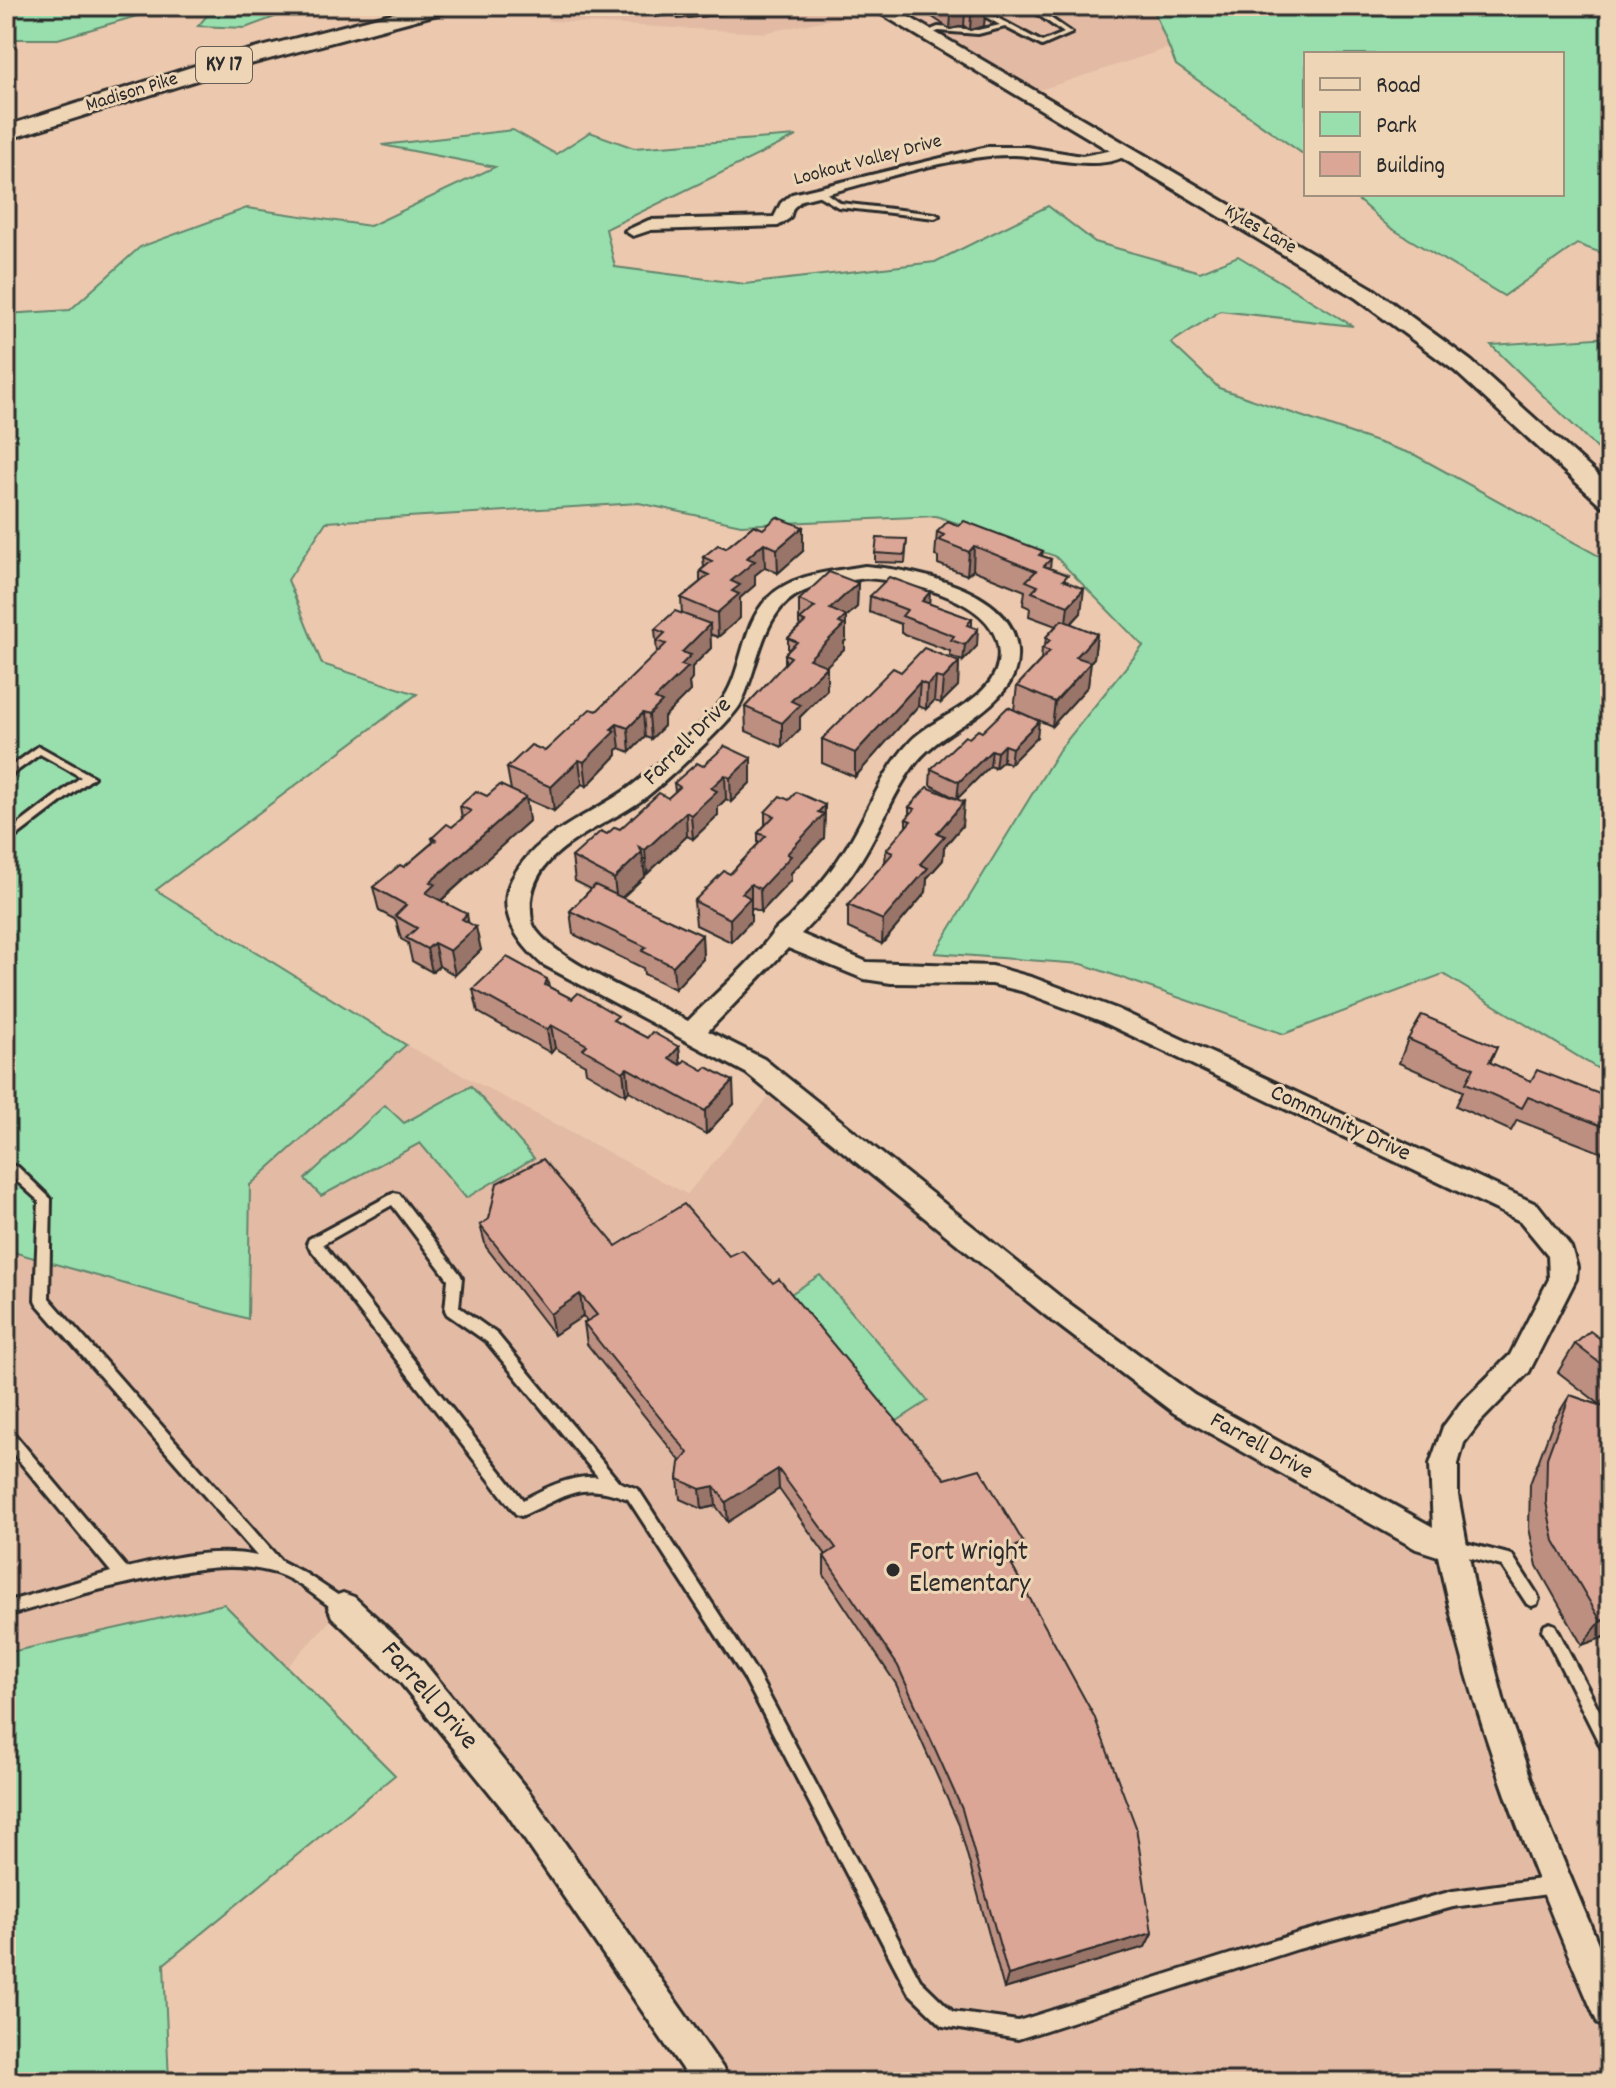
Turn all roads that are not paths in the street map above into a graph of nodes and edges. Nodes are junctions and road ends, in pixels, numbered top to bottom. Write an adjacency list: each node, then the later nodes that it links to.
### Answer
1 (445, 6): 7 (main road, Madison Pike / KY 17)
2 (877, 6): 6 (main road, Kyles Lane)
3 (970, 6): 5 (lane)
4 (1029, 6): 5 (lane)
5 (1006, 25): 6 (lane)
6 (924, 34): 8 (main road, Kyles Lane)
7 (6, 133)
8 (1124, 152): 9 (street, Lookout Valley Drive); 12 (main road, Kyles Lane)
9 (819, 192): 10 (lane); 11 (street, Lookout Valley Drive)
10 (935, 216)
11 (633, 231)
12 (1610, 500)
13 (6, 775): 14 (lane)
14 (6, 840)
15 (782, 936): 16 (street, Farrell Drive); 16 (street, Farrell Drive); 20 (street, Community Drive)
16 (691, 1033): 20 (street, Farrell Drive)
17 (6, 1169): 21 (lane)
18 (6, 1434): 22 (lane)
19 (613, 1484): 19 (lane); 28 (lane)
20 (1449, 1545): 23 (lane); 28 (street)
21 (276, 1566): 22 (lane, Farrell Drive); 24 (lane, Farrell Drive)
22 (125, 1577): 25 (lane, Farrell Drive)
23 (1532, 1599)
24 (343, 1607): 30 (street, Farrell Drive)
25 (6, 1609)
26 (1550, 1630): 27 (lane)
27 (1610, 1747)
28 (1555, 1885): 29 (street)
29 (1610, 2012)
30 (712, 2082)

